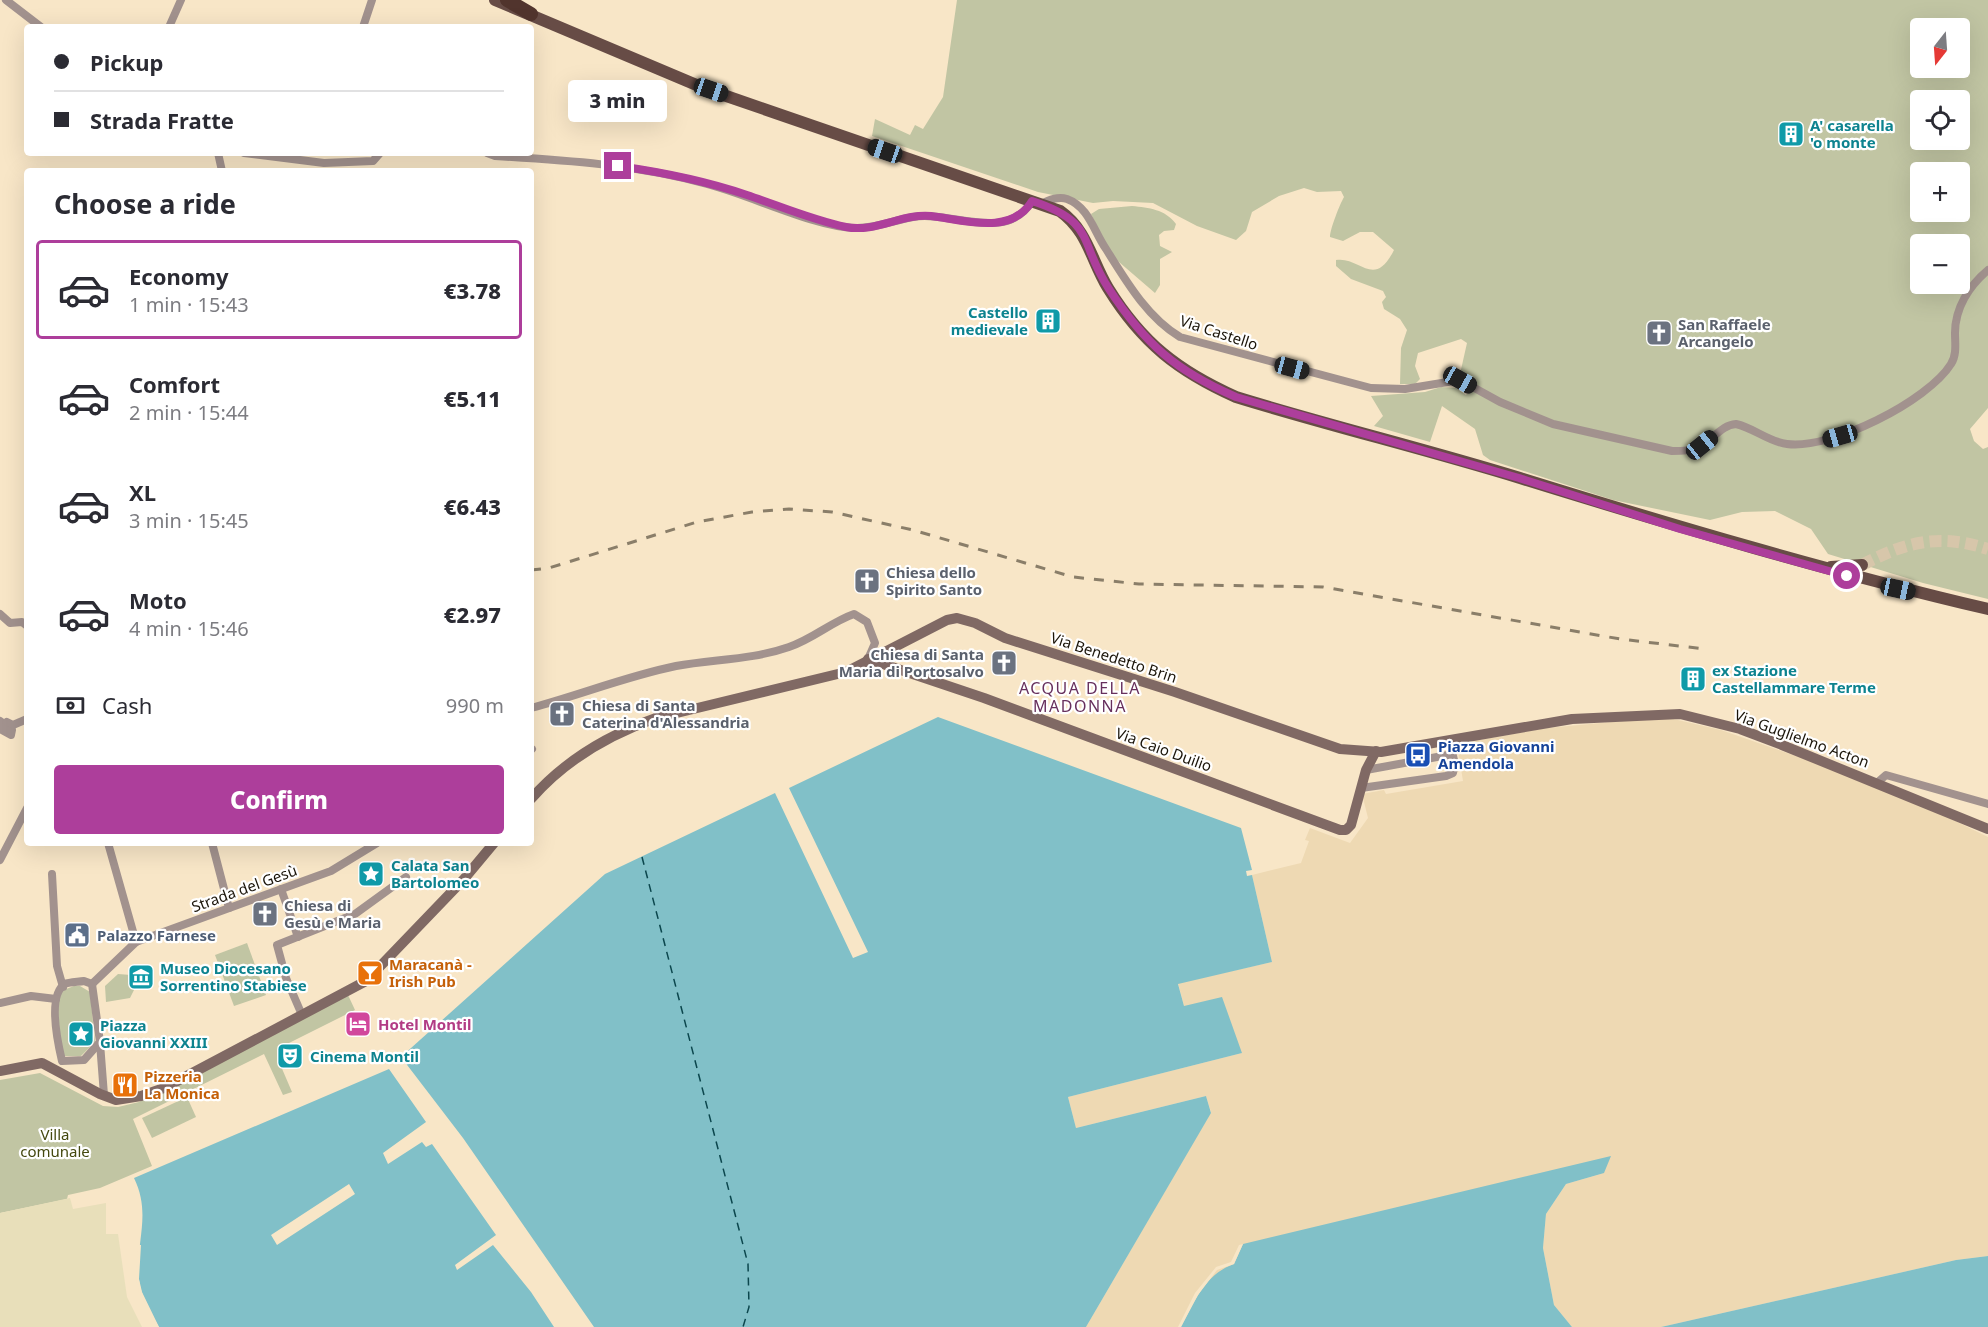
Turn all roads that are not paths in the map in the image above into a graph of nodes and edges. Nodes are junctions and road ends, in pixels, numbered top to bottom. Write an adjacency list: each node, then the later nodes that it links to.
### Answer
1 (6, 0): 8 (street)
2 (181, 0): 9 (street)
3 (372, 0): 10 (street)
4 (495, 0): 7 (main road)
5 (507, 0): 7 (highway)
6 (520, 0): 7 (main road)
7 (531, 14): 14 (main road)
8 (36, 24)
9 (170, 24)
10 (364, 24)
11 (266, 156): 12 (street)
12 (377, 156)
13 (495, 156): 14 (street)
14 (1036, 203): 15 (street, Via Castello); 17 (main road)
15 (1988, 270)
16 (1862, 565): 17 (main road)
17 (1812, 566): 18 (main road)
18 (1988, 609)
19 (0, 614): 20 (street)
20 (24, 624)
21 (868, 659): 22 (street); 28 (street, Via Benedetto Brin); 33 (street, Via Caio Duilio); 34 (street, Via Benedetto Brin)
22 (534, 707)
23 (0, 716): 24 (street)
24 (24, 720)
25 (0, 721): 26 (street)
26 (0, 729)
27 (1440, 742): 29 (street); 30 (street); 32 (street, Via Guglielmo Acton)
28 (1357, 750): 29 (street); 31 (street)
29 (1376, 751): 31 (street)
30 (1442, 757): 31 (street); 33 (street)
31 (1366, 770): 33 (street)
32 (1878, 782): 35 (street); 37 (street, Via Guglielmo Acton)
33 (1360, 792)
34 (534, 796)
35 (1988, 804)
36 (24, 814): 42 (street)
37 (1988, 829)
38 (109, 846): 48 (street)
39 (213, 846): 46 (street)
40 (372, 846): 45 (street, Strada del Gesù)
41 (492, 846): 53 (street)
42 (0, 860)
43 (52, 874): 50 (street)
44 (406, 876): 47 (street)
45 (281, 889): 46 (street, Strada del Gesù); 47 (street)
46 (229, 908): 48 (street, Strada del Gesù)
47 (298, 937): 53 (street)
48 (136, 942): 49 (street)
49 (92, 984): 50 (street); 54 (street)
50 (63, 987): 51 (street)
51 (56, 999): 52 (street); 55 (street)
52 (0, 1003)
53 (302, 1015): 57 (street)
54 (100, 1042): 55 (street); 57 (street)
55 (59, 1065): 56 (street); 57 (street)
56 (0, 1071)
57 (104, 1095)

